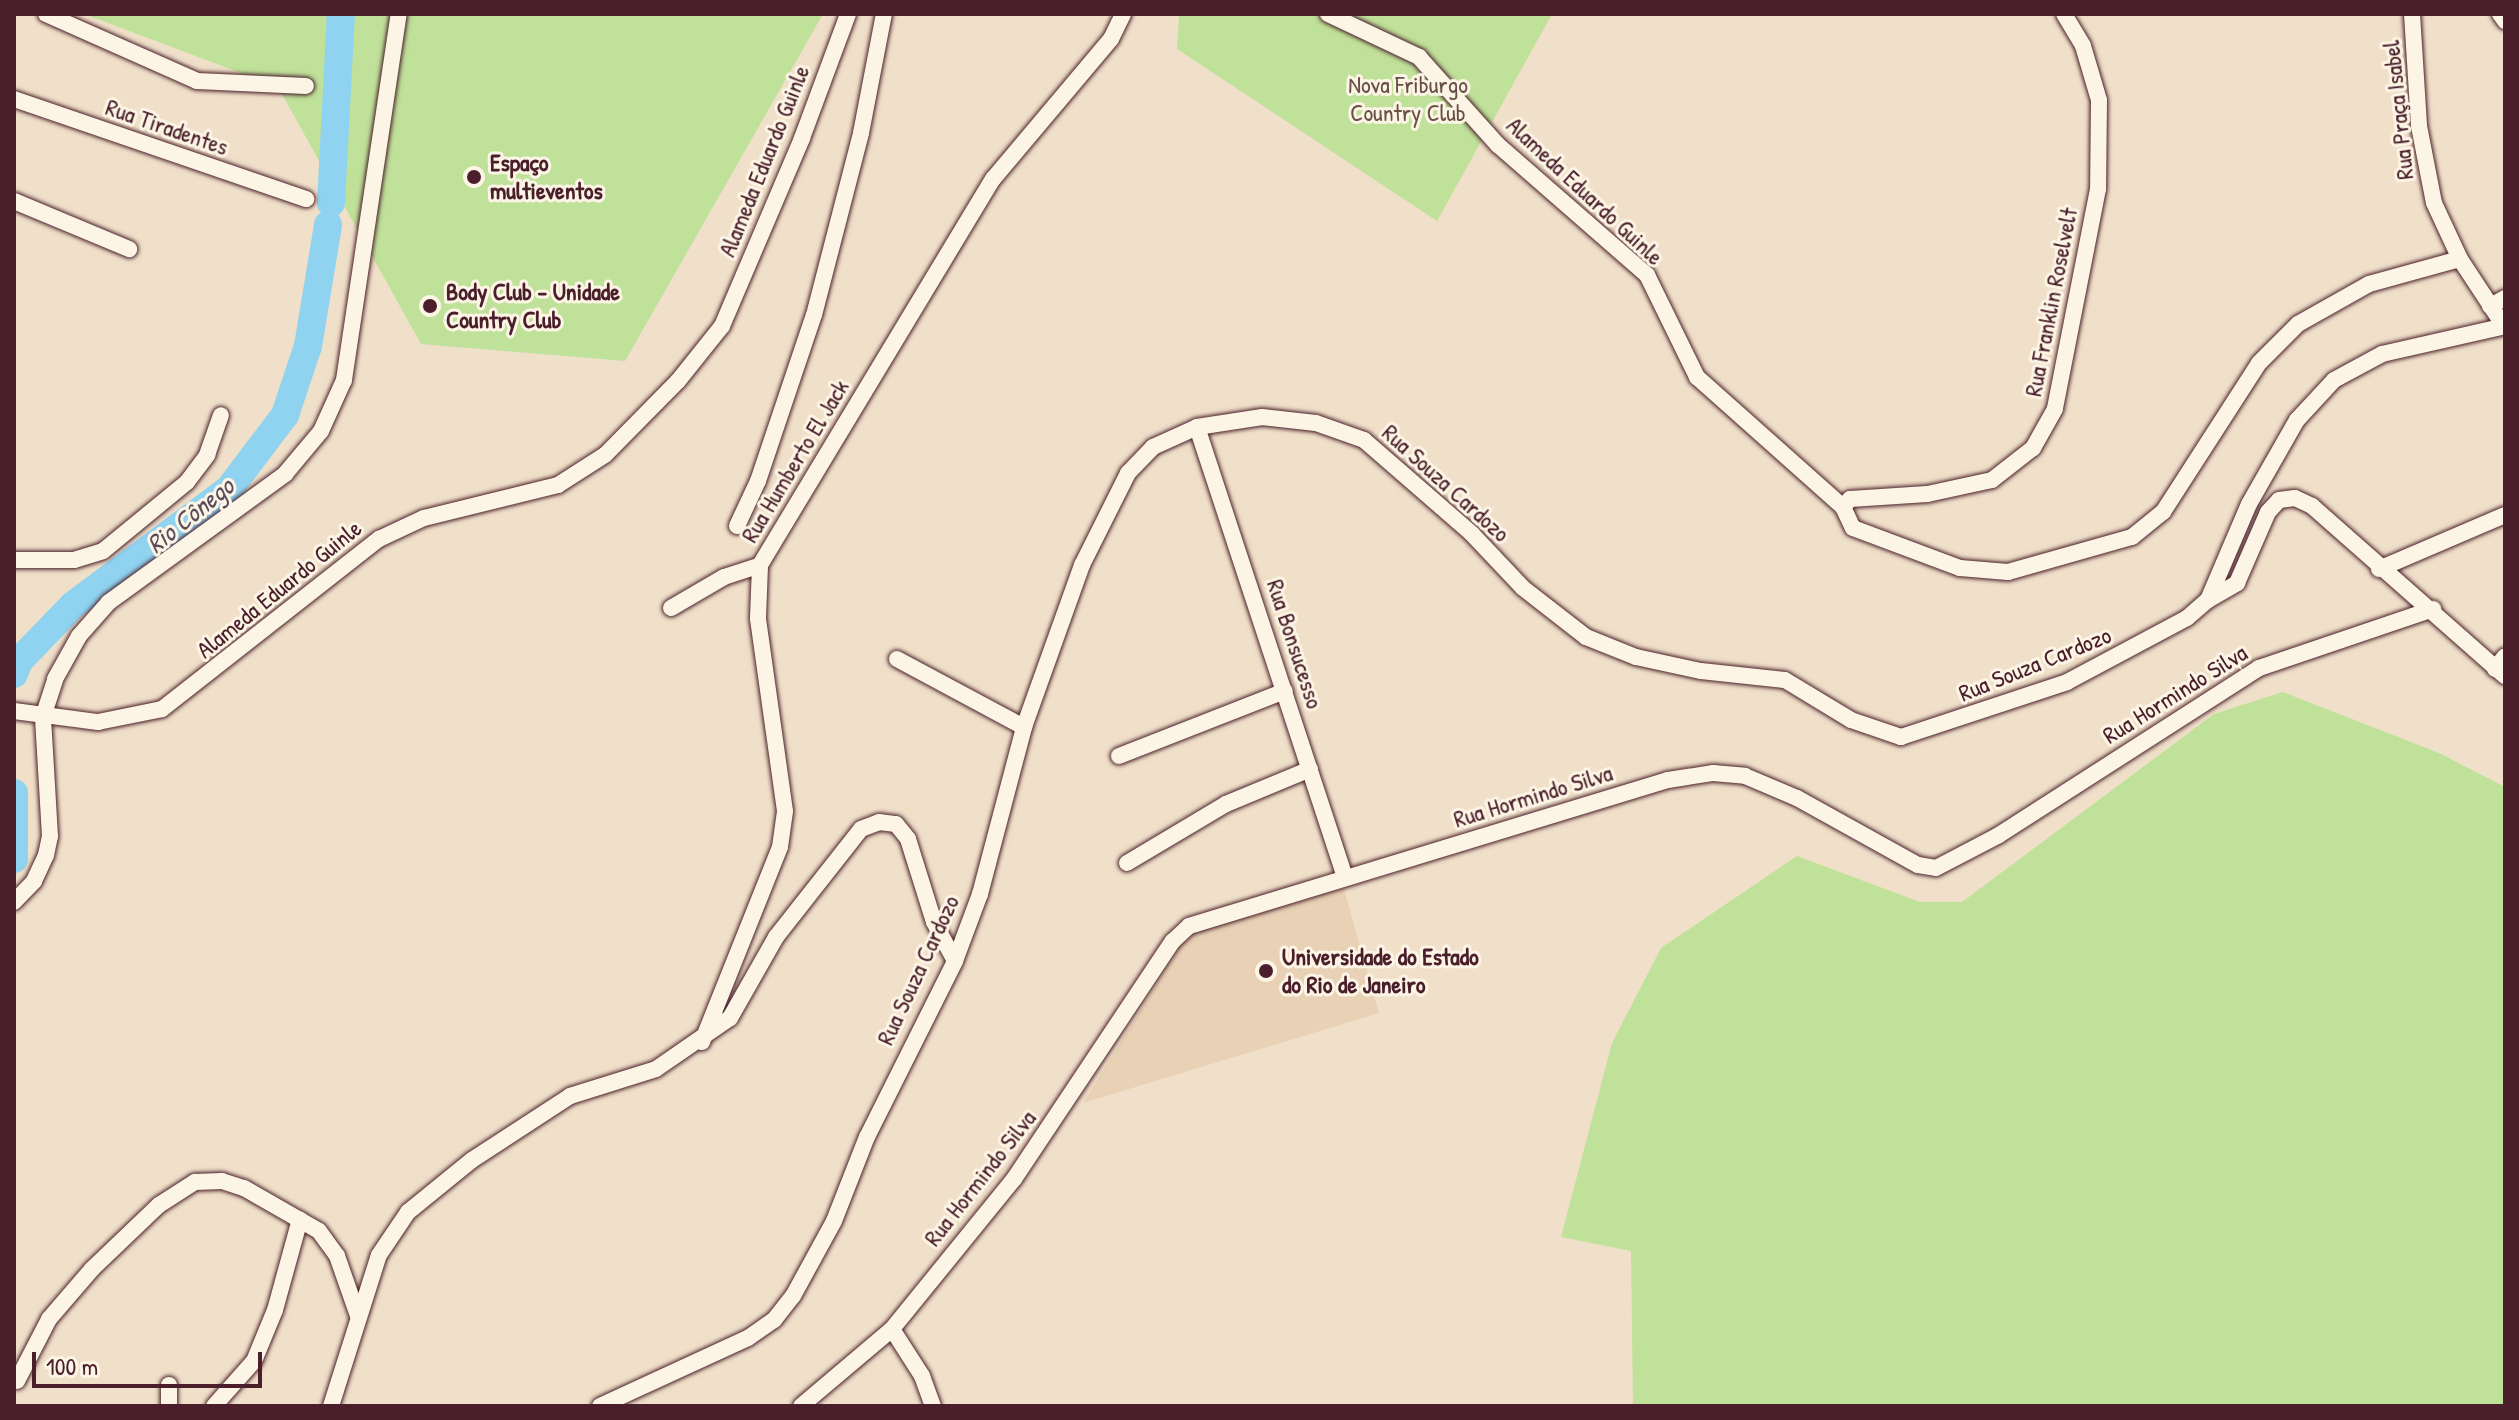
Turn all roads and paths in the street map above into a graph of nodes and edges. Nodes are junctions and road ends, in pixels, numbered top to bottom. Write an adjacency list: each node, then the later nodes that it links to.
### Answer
1 (46, 14): 11 (street)
2 (399, 14): 34 (street)
3 (848, 14): 34 (street, Alameda Eduardo Guinle)
4 (884, 14): 23 (street)
5 (1123, 14): 25 (street, Rua Humberto El Jack)
6 (1328, 14): 21 (street, Alameda Eduardo Guinle)
7 (2064, 14): 21 (street, Rua Franklin Roselvelt)
8 (2412, 14): 16 (street, Rua Praça Isabel)
9 (2500, 14): 10 (street)
10 (2505, 21)
11 (306, 86)
12 (14, 99): 13 (street, Rua Tiradentes)
13 (306, 199)
14 (14, 201): 15 (street)
15 (129, 249)
16 (2460, 259): 17 (street, Rua Praça Isabel); 21 (street)
17 (2498, 302): 18 (street, Rua Praça Isabel)
18 (2504, 326): 27 (street)
19 (221, 415): 24 (street)
20 (1197, 427): 27 (street, Rua Souza Cardozo); 32 (street, Rua Bonsucesso); 35 (street, Rua Souza Cardozo)
21 (1843, 507)
22 (2505, 515): 26 (street)
23 (737, 526)
24 (14, 560)
25 (760, 565): 28 (street); 42 (street, Rua Humberto El Jack)
26 (2379, 569): 27 (street, Rua Souza Cardozo); 29 (street)
27 (2208, 600)
28 (671, 608)
29 (2433, 609): 31 (street); 39 (street, Rua Hormindo Silva)
30 (897, 659): 35 (street)
31 (2502, 667)
32 (1285, 691): 36 (street); 37 (street, Rua Bonsucesso)
33 (19, 713): 34 (street, Alameda Eduardo Guinle)
34 (43, 717): 40 (street)
35 (1024, 727): 41 (street, Rua Souza Cardozo)
36 (1119, 756)
37 (1310, 769): 38 (street); 39 (street, Rua Bonsucesso)
38 (1127, 863)
39 (1345, 877): 45 (street, Rua Hormindo Silva)
40 (14, 902)
41 (955, 961): 42 (street); 51 (street, Rua Souza Cardozo)
42 (702, 1042): 44 (street)
43 (300, 1219): 44 (street); 46 (street); 49 (street)
44 (358, 1316): 50 (street)
45 (892, 1329): 52 (street, Rua Hormindo Silva); 53 (street)
46 (17, 1381)
47 (169, 1385): 48 (street)
48 (169, 1406)
49 (214, 1406)
50 (331, 1406)
51 (600, 1406)
52 (801, 1406)
53 (933, 1406)

